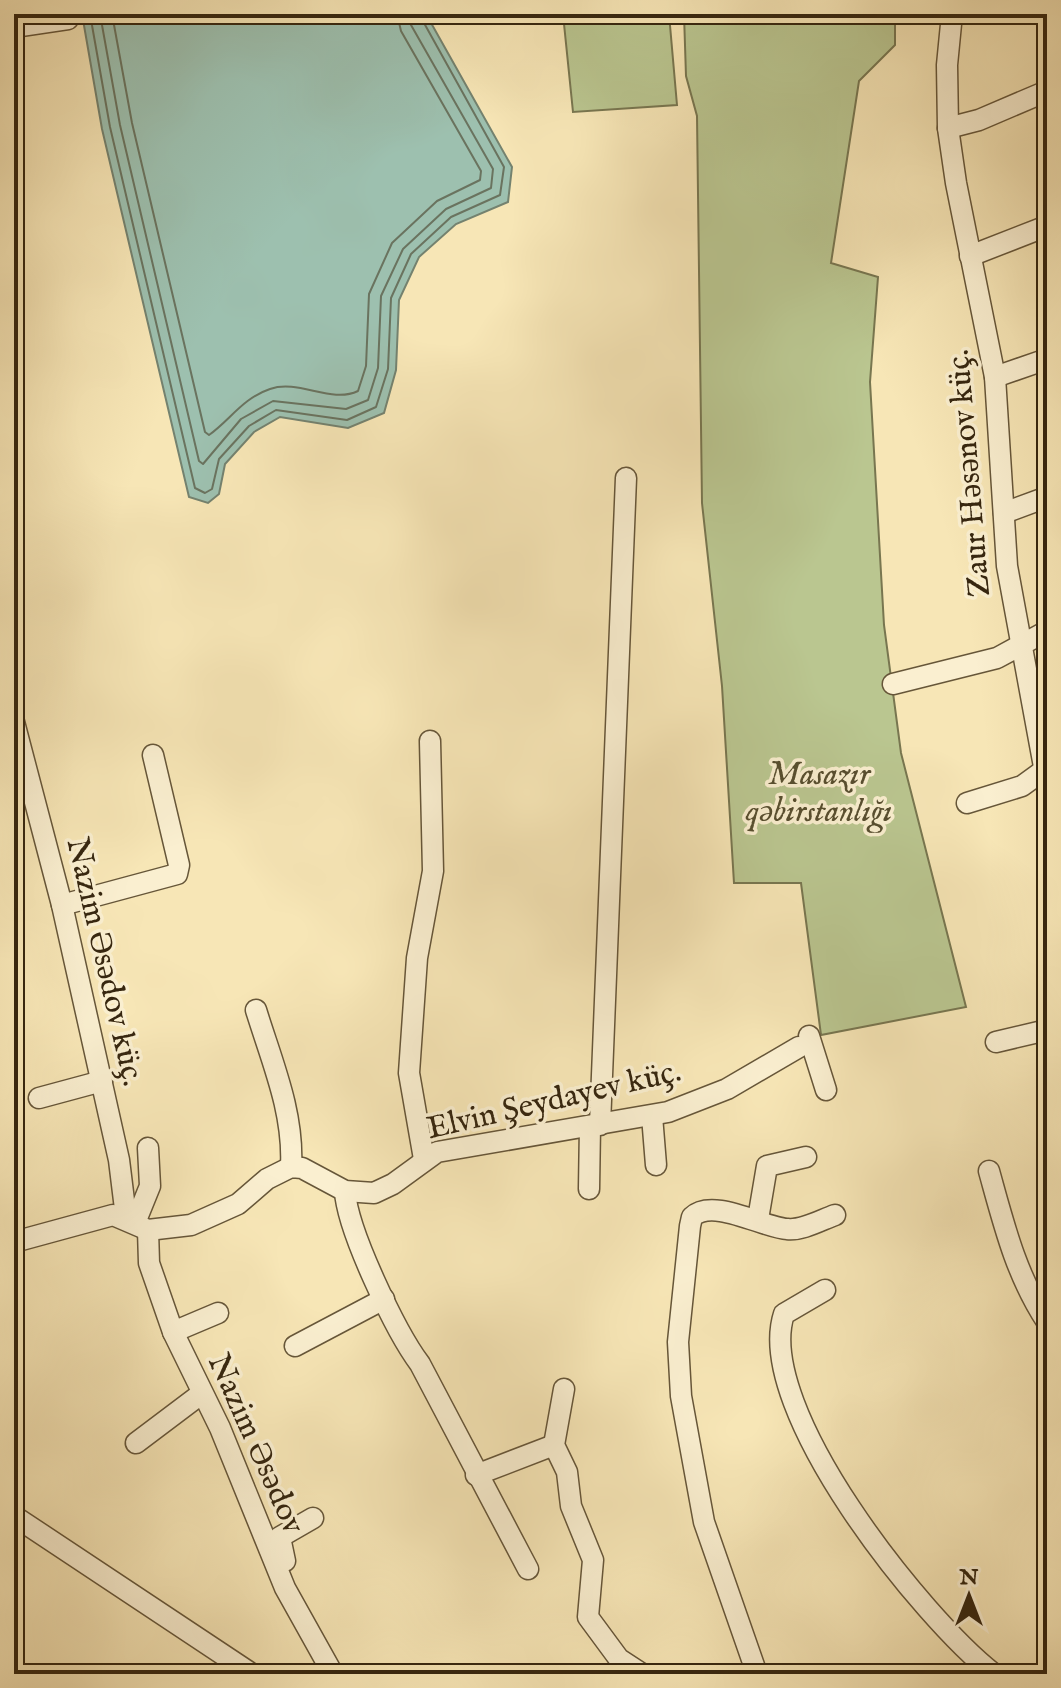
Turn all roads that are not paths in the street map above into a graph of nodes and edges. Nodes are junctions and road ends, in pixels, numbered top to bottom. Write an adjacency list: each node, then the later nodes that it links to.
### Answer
1 (952, 14): 5 (street, Zaur Həsənov küç.)
2 (68, 19): 3 (street)
3 (14, 27)
4 (1047, 91): 5 (street)
5 (948, 128): 7 (street, Zaur Həsənov küç.)
6 (1047, 226): 7 (street)
7 (970, 256): 9 (street, Zaur Həsənov küç.)
8 (1047, 359): 9 (street)
9 (995, 377): 12 (street, Zaur Həsənov küç.)
10 (626, 478): 31 (street)
11 (1047, 497): 12 (street)
12 (1004, 513): 14 (street, Zaur Həsənov küç.)
13 (1047, 631): 14 (street)
14 (1020, 646): 15 (street); 19 (street, Zaur Həsənov küç.)
15 (893, 684)
16 (14, 722): 20 (street, Nazim Əsədov küç.)
17 (430, 741): 34 (street)
18 (153, 755): 23 (street)
19 (1046, 774): 21 (street)
20 (35, 800): 22 (street); 23 (street, Nazim Əsədov küç.)
21 (967, 803)
22 (14, 804)
23 (62, 905): 27 (street, Nazim Əsədov küç.)
24 (256, 1010): 36 (street)
25 (1047, 1030): 26 (street)
26 (996, 1042)
27 (102, 1081): 29 (street); 42 (street, Nazim Əsədov küç.)
28 (826, 1090): 30 (street, Elvin Şeydayev küç.)
29 (39, 1098)
30 (652, 1116): 31 (street, Elvin Şeydayev küç.); 35 (street)
31 (595, 1126): 34 (street, Elvin Şeydayev küç.); 38 (street)
32 (148, 1148): 42 (street)
33 (806, 1157): 41 (street)
34 (424, 1159): 39 (street, Elvin Şeydayev küç.)
35 (656, 1165)
36 (291, 1167): 39 (street); 42 (street)
37 (989, 1171): 47 (street)
38 (589, 1189)
39 (345, 1191): 45 (street)
40 (835, 1215): 41 (street)
41 (758, 1219): 62 (street)
42 (136, 1223): 43 (street); 48 (street, Nazim Əsədov)
43 (14, 1242)
44 (825, 1290): 63 (street)
45 (384, 1299): 49 (street); 54 (street)
46 (218, 1313): 48 (street)
47 (1047, 1322)
48 (173, 1332): 51 (street, Nazim Əsədov)
49 (295, 1346)
50 (564, 1389): 53 (street)
51 (201, 1394): 52 (street); 58 (street, Nazim Əsədov)
52 (136, 1443)
53 (554, 1445): 54 (street); 61 (street)
54 (476, 1475): 57 (street)
55 (14, 1516): 59 (street)
56 (313, 1518): 58 (street)
57 (528, 1569)
58 (285, 1588): 60 (street, Nazim Əsədov)
59 (252, 1674)
60 (333, 1674)
61 (642, 1674)
62 (757, 1674)
63 (994, 1674)

